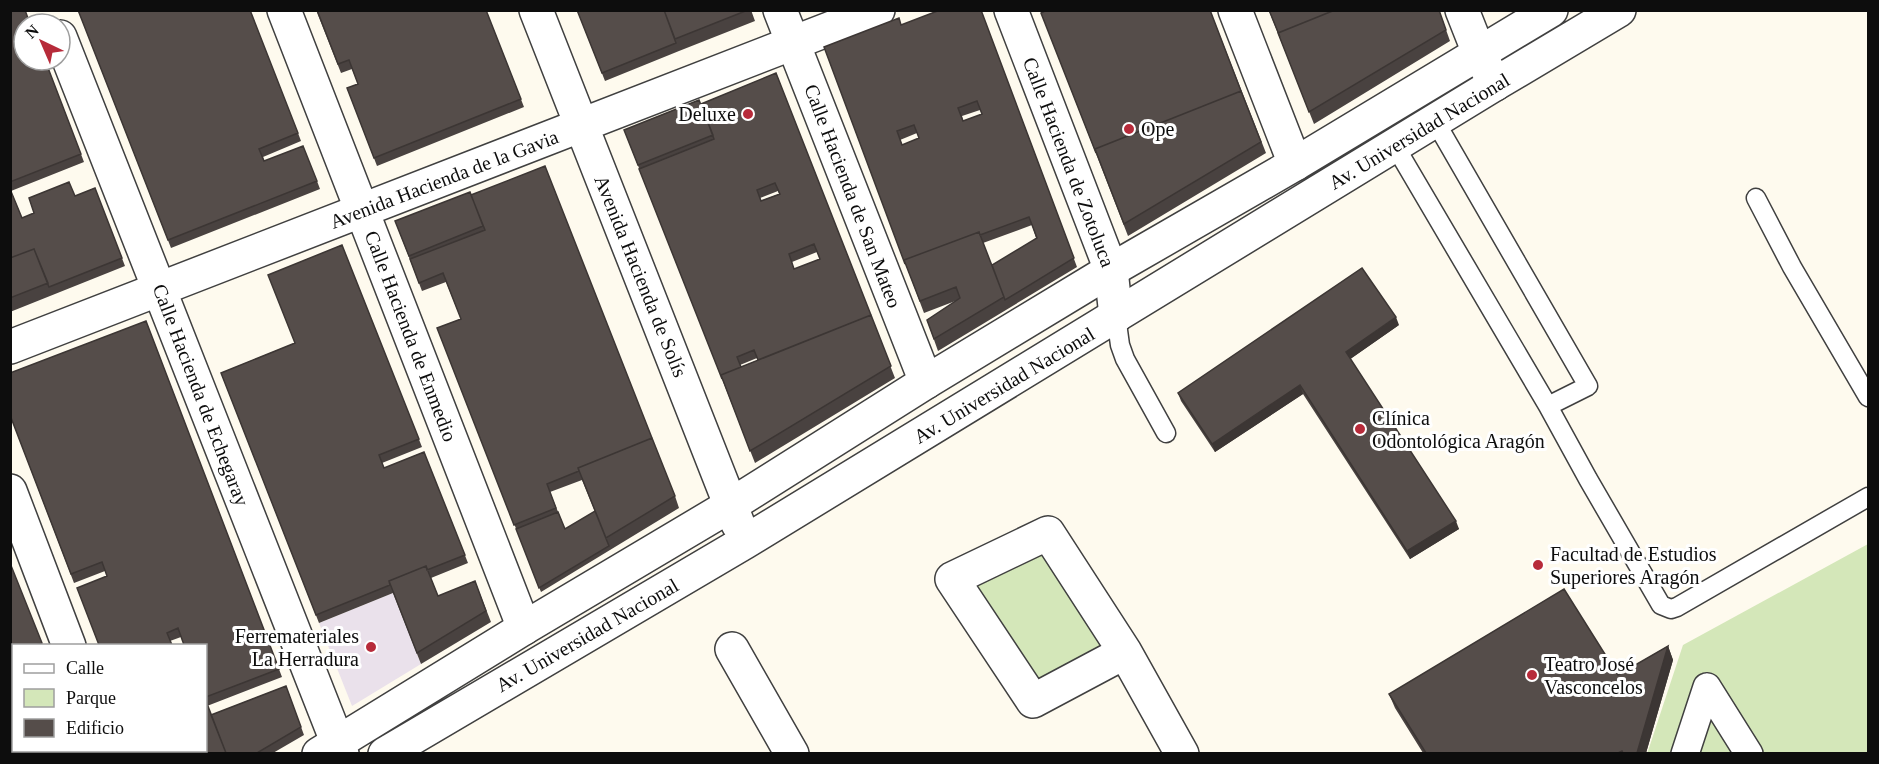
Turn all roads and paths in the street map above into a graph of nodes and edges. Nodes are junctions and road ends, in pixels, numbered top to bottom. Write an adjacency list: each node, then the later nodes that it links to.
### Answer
1 (284, 10): 19 (street, Calle Hacienda de Enmedio)
2 (536, 10): 15 (street, Avenida Hacienda de Solís)
3 (780, 10): 10 (street, Calle Hacienda de San Mateo)
4 (878, 10): 10 (street, Avenida Hacienda de la Gavia)
5 (1011, 10): 20 (street, Calle Hacienda de Zotoluca)
6 (1235, 10): 17 (street)
7 (1462, 10): 11 (street)
8 (1551, 10): 11 (street, Av. Universidad Nacional)
9 (1619, 10): 13 (street, Av. Universidad Nacional)
10 (793, 43): 15 (street, Avenida Hacienda de la Gavia); 24 (street, Calle Hacienda de San Mateo)
11 (1479, 53): 13 (street); 17 (street, Av. Universidad Nacional)
12 (72, 67): 21 (street, Calle Hacienda de Echegaray)
13 (1495, 84): 14 (street, Av. Universidad Nacional)
14 (1435, 122): 16 (street, Av. Universidad Nacional); 26 (lane)
15 (581, 125): 19 (street, Avenida Hacienda de la Gavia); 30 (street, Avenida Hacienda de Solís)
16 (1395, 146): 22 (street, Av. Universidad Nacional); 26 (lane)
17 (1295, 164): 20 (street, Av. Universidad Nacional)
18 (1756, 198): 25 (lane)
19 (362, 210): 21 (street, Avenida Hacienda de la Gavia); 32 (street, Calle Hacienda de Enmedio)
20 (1111, 270): 22 (street, Calle Hacienda de Zotoluca); 24 (street, Av. Universidad Nacional)
21 (160, 289): 23 (street, Avenida Hacienda de la Gavia); 36 (street, Calle Hacienda de Echegaray)
22 (1116, 316): 27 (lane); 31 (street, Av. Universidad Nacional)
23 (10, 347)
24 (926, 382): 30 (street, Av. Universidad Nacional)
25 (1869, 397)
26 (1548, 406): 29 (lane)
27 (1166, 433)
28 (10, 491): 33 (street)
29 (1869, 497)
30 (731, 505): 31 (street, Avenida Hacienda de Solís); 32 (street, Av. Universidad Nacional)
31 (745, 542): 37 (street, Av. Universidad Nacional)
32 (524, 628): 36 (street, Av. Universidad Nacional)
33 (69, 644)
34 (732, 649): 38 (street)
35 (1125, 652): 35 (street); 39 (street)
36 (333, 750)
37 (385, 753)
38 (792, 753)
39 (1182, 753)
40 (1685, 753): 41 (street)
41 (1749, 753)

